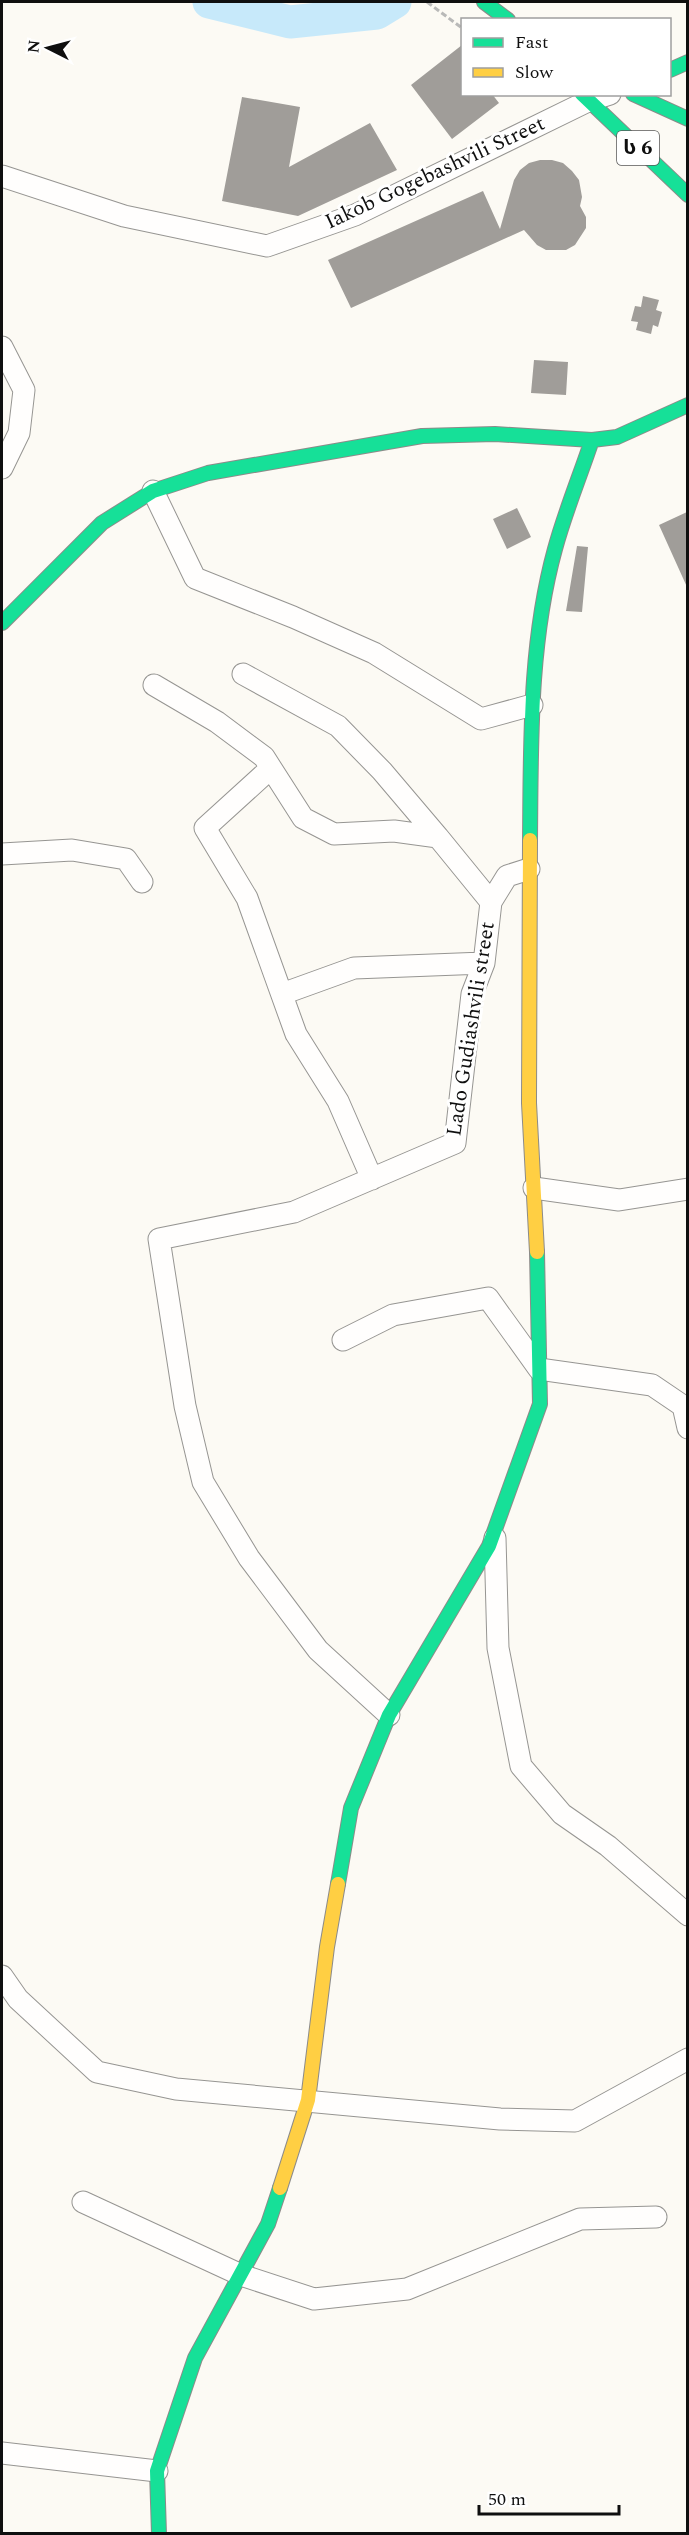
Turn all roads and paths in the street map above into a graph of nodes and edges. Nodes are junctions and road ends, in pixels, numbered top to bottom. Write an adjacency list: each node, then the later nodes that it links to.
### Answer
1 (427, 2): 4 (path)
2 (484, 2): 3 (main road)
3 (503, 15)
4 (461, 27)
5 (687, 62): 6 (main road)
6 (671, 69)
7 (637, 96): 9 (main road, ს 6)
8 (585, 98): 10 (street, Iakob Gogebashvili Street); 11 (main road, ს 6)
9 (687, 119)
10 (2, 176)
11 (687, 195)
12 (2, 347): 15 (street)
13 (687, 405): 14 (main road)
14 (592, 440): 16 (main road); 20 (main road)
15 (2, 468)
16 (153, 491): 17 (main road); 20 (street)
17 (2, 623)
18 (243, 674): 22 (street)
19 (154, 685): 21 (street)
20 (532, 705): 24 (main road)
21 (271, 768): 22 (street); 28 (street)
22 (438, 837): 26 (street)
23 (2, 854): 25 (street)
24 (529, 869): 26 (street, Lado Gudiashvili street); 30 (main road)
25 (142, 882)
26 (491, 902): 27 (street, Lado Gudiashvili street)
27 (484, 963): 28 (street); 29 (street, Lado Gudiashvili street)
28 (282, 994): 29 (street)
29 (372, 1179): 36 (street, Lado Gudiashvili street)
30 (534, 1188): 31 (street); 33 (main road)
31 (687, 1189)
32 (343, 1340): 33 (street)
33 (539, 1369): 34 (street); 35 (main road)
34 (687, 1428)
35 (494, 1531): 36 (main road); 37 (street)
36 (389, 1715): 40 (main road)
37 (687, 1915)
38 (2, 1976): 40 (street)
39 (687, 2059): 40 (street)
40 (308, 2100): 43 (main road)
41 (83, 2202): 43 (street)
42 (656, 2217): 43 (street)
43 (241, 2275): 45 (main road)
44 (2, 2453): 45 (street)
45 (157, 2471): 46 (main road)
46 (159, 2534)

